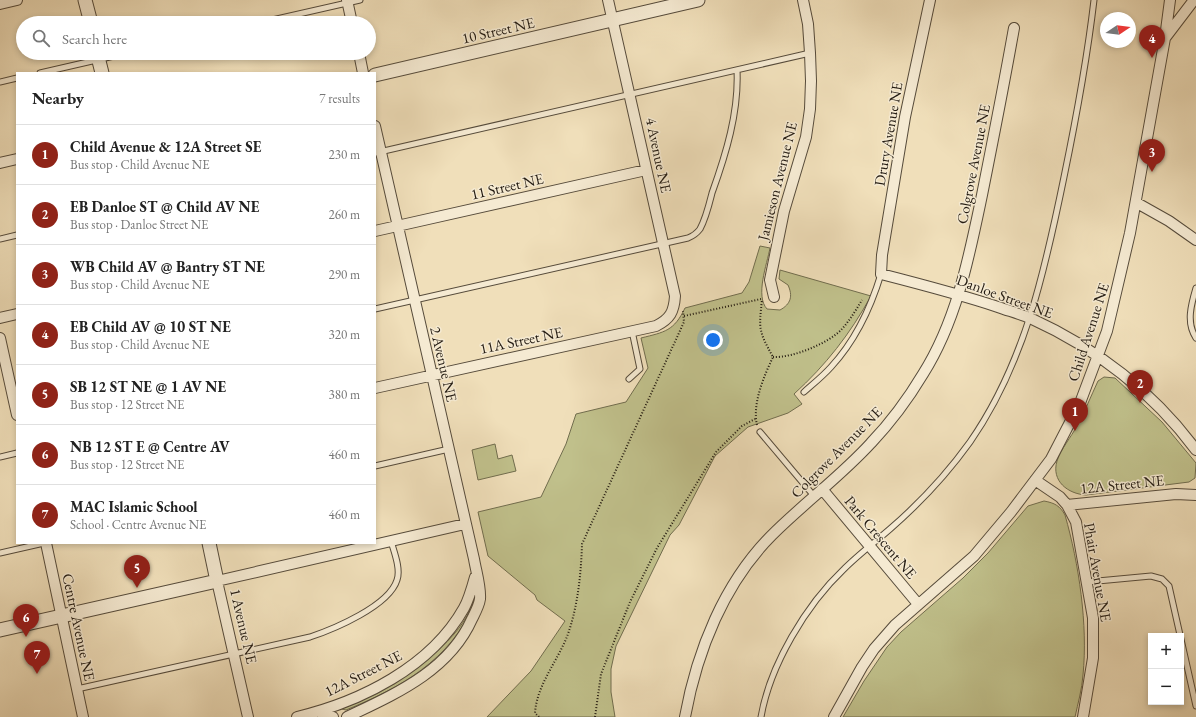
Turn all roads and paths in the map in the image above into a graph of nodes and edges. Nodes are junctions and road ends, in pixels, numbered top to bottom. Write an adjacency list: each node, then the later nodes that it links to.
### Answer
1 (17, 0): 12 (street)
2 (85, 0): 13 (street)
3 (360, 0): 11 (lane)
4 (608, 0): 16 (street, 4 Avenue NE)
5 (698, 0): 16 (street, 10 Street NE)
6 (803, 0): 19 (street, Jamieson Avenue NE)
7 (930, 0): 43 (street, Drury Avenue NE)
8 (1094, 0): 54 (lane)
9 (1170, 0): 18 (street, Child Avenue NE)
10 (1194, 0): 18 (street, Child Avenue NE)
11 (347, 1): 14 (lane); 15 (street)
12 (3, 2)
13 (89, 16)
14 (287, 16)
15 (350, 16)
16 (613, 19): 27 (street, 10 Street NE); 30 (street, 4 Avenue NE)
17 (1014, 28): 45 (street, Colgrove Avenue NE)
18 (1165, 38): 36 (street, Child Avenue NE)
19 (810, 53): 23 (lane); 47 (street, Jamieson Avenue NE)
20 (84, 60): 24 (lane)
21 (99, 60): 25 (street)
22 (360, 60): 26 (street)
23 (737, 70): 30 (lane); 42 (lane)
24 (43, 72)
25 (102, 72)
26 (363, 72)
27 (376, 75)
28 (16, 78): 29 (lane)
29 (0, 82)
30 (630, 94): 32 (lane); 35 (street, 4 Avenue NE)
31 (376, 135): 32 (street, 2 Avenue NE)
32 (378, 152): 37 (street, 2 Avenue NE)
33 (16, 159): 34 (street)
34 (0, 163)
35 (646, 170): 37 (street, 11 Street NE); 42 (street, 4 Avenue NE)
36 (1137, 203): 41 (street); 58 (street, Child Avenue NE)
37 (398, 226): 38 (street, 11 Street NE); 49 (street, 2 Avenue NE)
38 (376, 231)
39 (16, 235): 40 (lane)
40 (0, 239)
41 (1196, 240)
42 (663, 243): 49 (lane); 52 (street, 4 Avenue NE)
43 (881, 274): 45 (street, Danloe Street NE); 46 (lane)
44 (1196, 288): 57 (lane)
45 (960, 294): 54 (street, Danloe Street NE); 73 (street, Colgrove Avenue NE)
46 (874, 296): 59 (path); 63 (lane)
47 (774, 297): 48 (path)
48 (762, 299): 59 (path); 99 (path)
49 (414, 300): 50 (lane); 60 (street, 2 Avenue NE)
50 (376, 309)
51 (16, 314): 53 (street)
52 (670, 316): 55 (street, 11A Street NE)
53 (0, 318)
54 (1031, 318): 58 (street, Danloe Street NE); 82 (lane)
55 (632, 331): 60 (street, 11A Street NE); 61 (lane)
56 (0, 338): 64 (street)
57 (1196, 338)
58 (1098, 355): 68 (street, Danloe Street NE); 72 (street, Child Avenue NE)
59 (773, 357): 65 (path)
60 (432, 375): 62 (street, 11A Street NE); 67 (street, 2 Avenue NE)
61 (629, 379)
62 (376, 388)
63 (804, 392)
64 (15, 396)
65 (755, 419): 66 (path); 100 (path)
66 (760, 432): 75 (lane)
67 (449, 449): 71 (lane); 77 (street, 2 Avenue NE)
68 (1196, 450)
69 (16, 453): 70 (lane)
70 (0, 457)
71 (376, 466)
72 (1035, 480): 76 (street, 12A Street NE); 87 (street, Child Avenue NE)
73 (822, 489): 75 (street, Colgrove Avenue NE); 82 (street, Park Crescent NE)
74 (1196, 495): 76 (street, 12A Street NE)
75 (814, 496): 101 (street, Colgrove Avenue NE)
76 (1067, 505): 86 (street, Phair Avenue NE)
77 (465, 524): 78 (street); 84 (street, 2 Avenue NE)
78 (391, 541): 85 (street); 90 (lane)
79 (40, 544): 83 (lane)
80 (45, 544): 88 (street, Centre Avenue NE)
81 (209, 544): 85 (street, 1 Avenue NE)
82 (869, 547): 87 (street, Park Crescent NE); 102 (lane)
83 (0, 553)
84 (477, 574): 93 (street, 12A Street NE); 98 (street, 12A Street NE)
85 (217, 581): 88 (street); 90 (street, 1 Avenue NE)
86 (1087, 582): 92 (lane); 104 (street, Phair Avenue NE)
87 (918, 604): 103 (street, Child Avenue NE)
88 (61, 616): 89 (street); 91 (street, Centre Avenue NE)
89 (0, 630)
90 (234, 654): 91 (lane); 95 (street, 1 Avenue NE)
91 (77, 689): 94 (street, Centre Avenue NE)
92 (1196, 706)
93 (319, 712): 96 (street, 12A Street NE); 97 (street)
94 (83, 717)
95 (248, 717)
96 (297, 717)
97 (333, 717)
98 (347, 717)
99 (539, 717)
100 (595, 717)
101 (685, 717)
102 (761, 717)
103 (834, 717)
104 (1083, 717)

